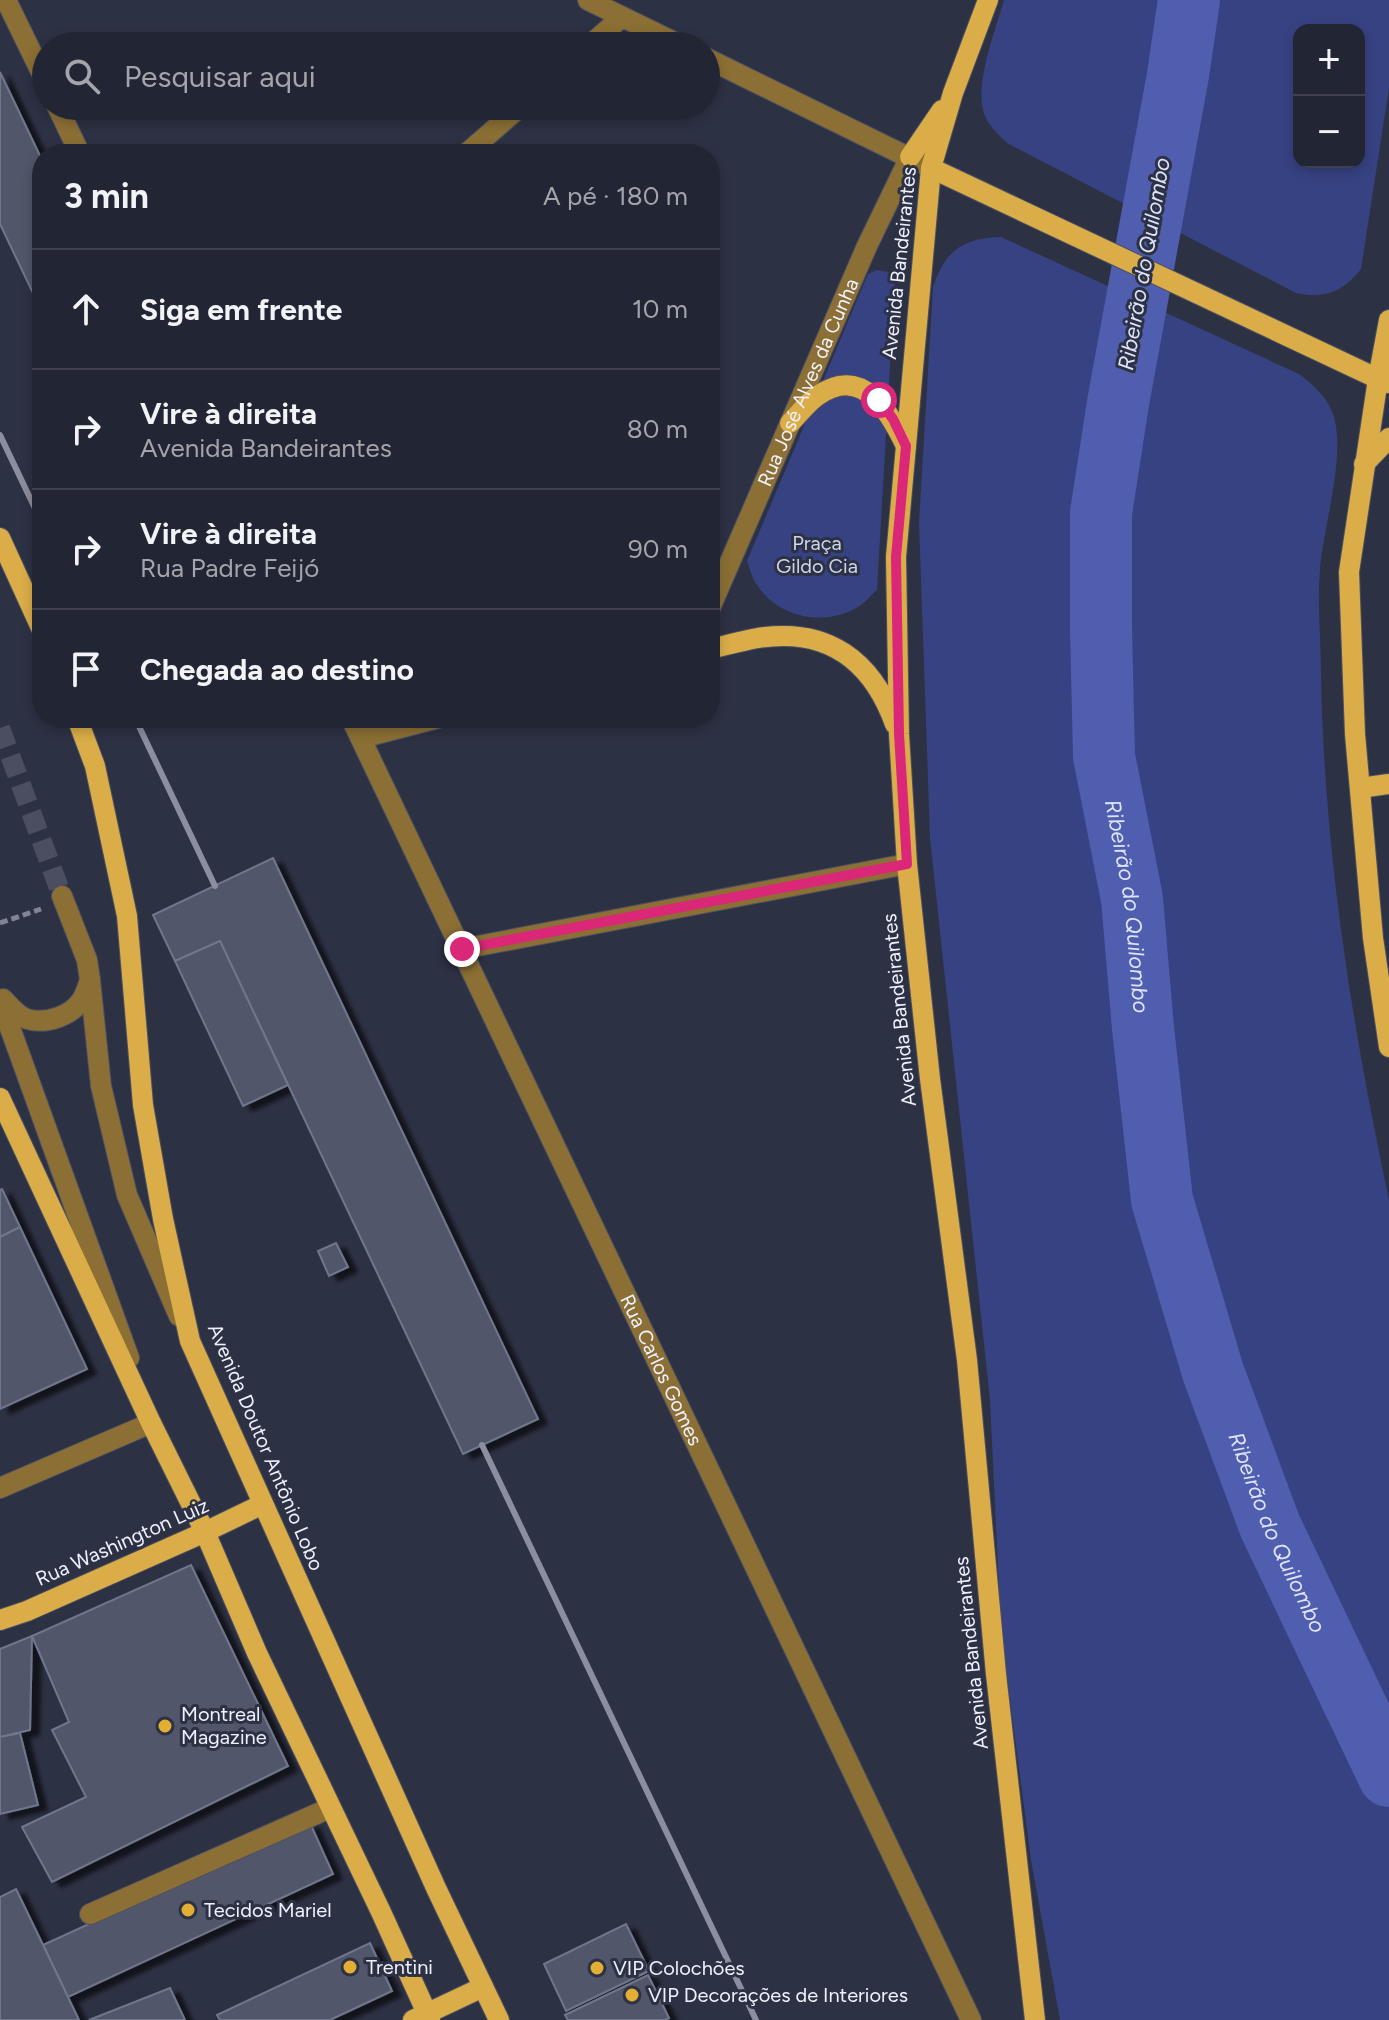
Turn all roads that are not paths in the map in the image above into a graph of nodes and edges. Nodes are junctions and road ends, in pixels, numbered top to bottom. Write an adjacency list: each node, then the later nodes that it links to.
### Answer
1 (6, 0): 7 (street)
2 (588, 0): 4 (street)
3 (988, 0): 9 (main road, Avenida Bandeirantes)
4 (622, 17): 5 (street); 6 (street)
5 (605, 32)
6 (653, 32)
7 (32, 53)
8 (720, 65): 14 (street)
9 (953, 93): 14 (main road); 15 (main road, Avenida Bandeirantes)
10 (64, 120): 12 (street)
11 (505, 120): 13 (street)
12 (75, 144)
13 (477, 144)
14 (910, 157): 15 (street); 18 (street, Rua José Alves da Cunha)
15 (931, 168): 17 (main road); 20 (main road, Avenida Bandeirantes)
16 (1389, 320): 17 (main road)
17 (1383, 381): 21 (main road)
18 (790, 423): 20 (main road); 23 (street, Rua José Alves da Cunha)
19 (1389, 438): 21 (main road)
20 (906, 446): 29 (main road, Avenida Bandeirantes)
21 (1364, 464): 32 (main road)
22 (0, 538): 24 (main road)
23 (720, 585)
24 (32, 608)
25 (720, 647): 29 (main road)
26 (81, 728): 40 (main road, Avenida Doutor Antônio Lobo)
27 (356, 728): 30 (street, Rua Carlos Gomes)
28 (400, 728): 30 (street)
29 (899, 734): 33 (main road, Avenida Bandeirantes)
30 (361, 738): 35 (street, Rua Carlos Gomes)
31 (1389, 784): 32 (main road)
32 (1360, 788): 38 (main road)
33 (907, 864): 35 (street); 52 (main road, Avenida Bandeirantes)
34 (62, 896): 36 (street)
35 (462, 949): 51 (street, Rua Carlos Gomes)
36 (90, 980): 37 (street); 40 (street)
37 (0, 998): 41 (street)
38 (1389, 1047)
39 (0, 1098): 41 (main road)
40 (190, 1341): 43 (main road, Avenida Doutor Antônio Lobo)
41 (154, 1430): 42 (street); 44 (main road)
42 (0, 1488)
43 (263, 1504): 44 (main road, Rua Washington Luiz); 48 (main road, Avenida Doutor Antônio Lobo)
44 (205, 1532): 45 (main road, Rua Washington Luiz); 46 (main road)
45 (0, 1620)
46 (330, 1808): 47 (street); 49 (main road)
47 (90, 1914)
48 (483, 1987): 49 (main road); 50 (main road, Avenida Doutor Antônio Lobo)
49 (423, 2018)
50 (499, 2020)
51 (971, 2020)
52 (1035, 2020)

